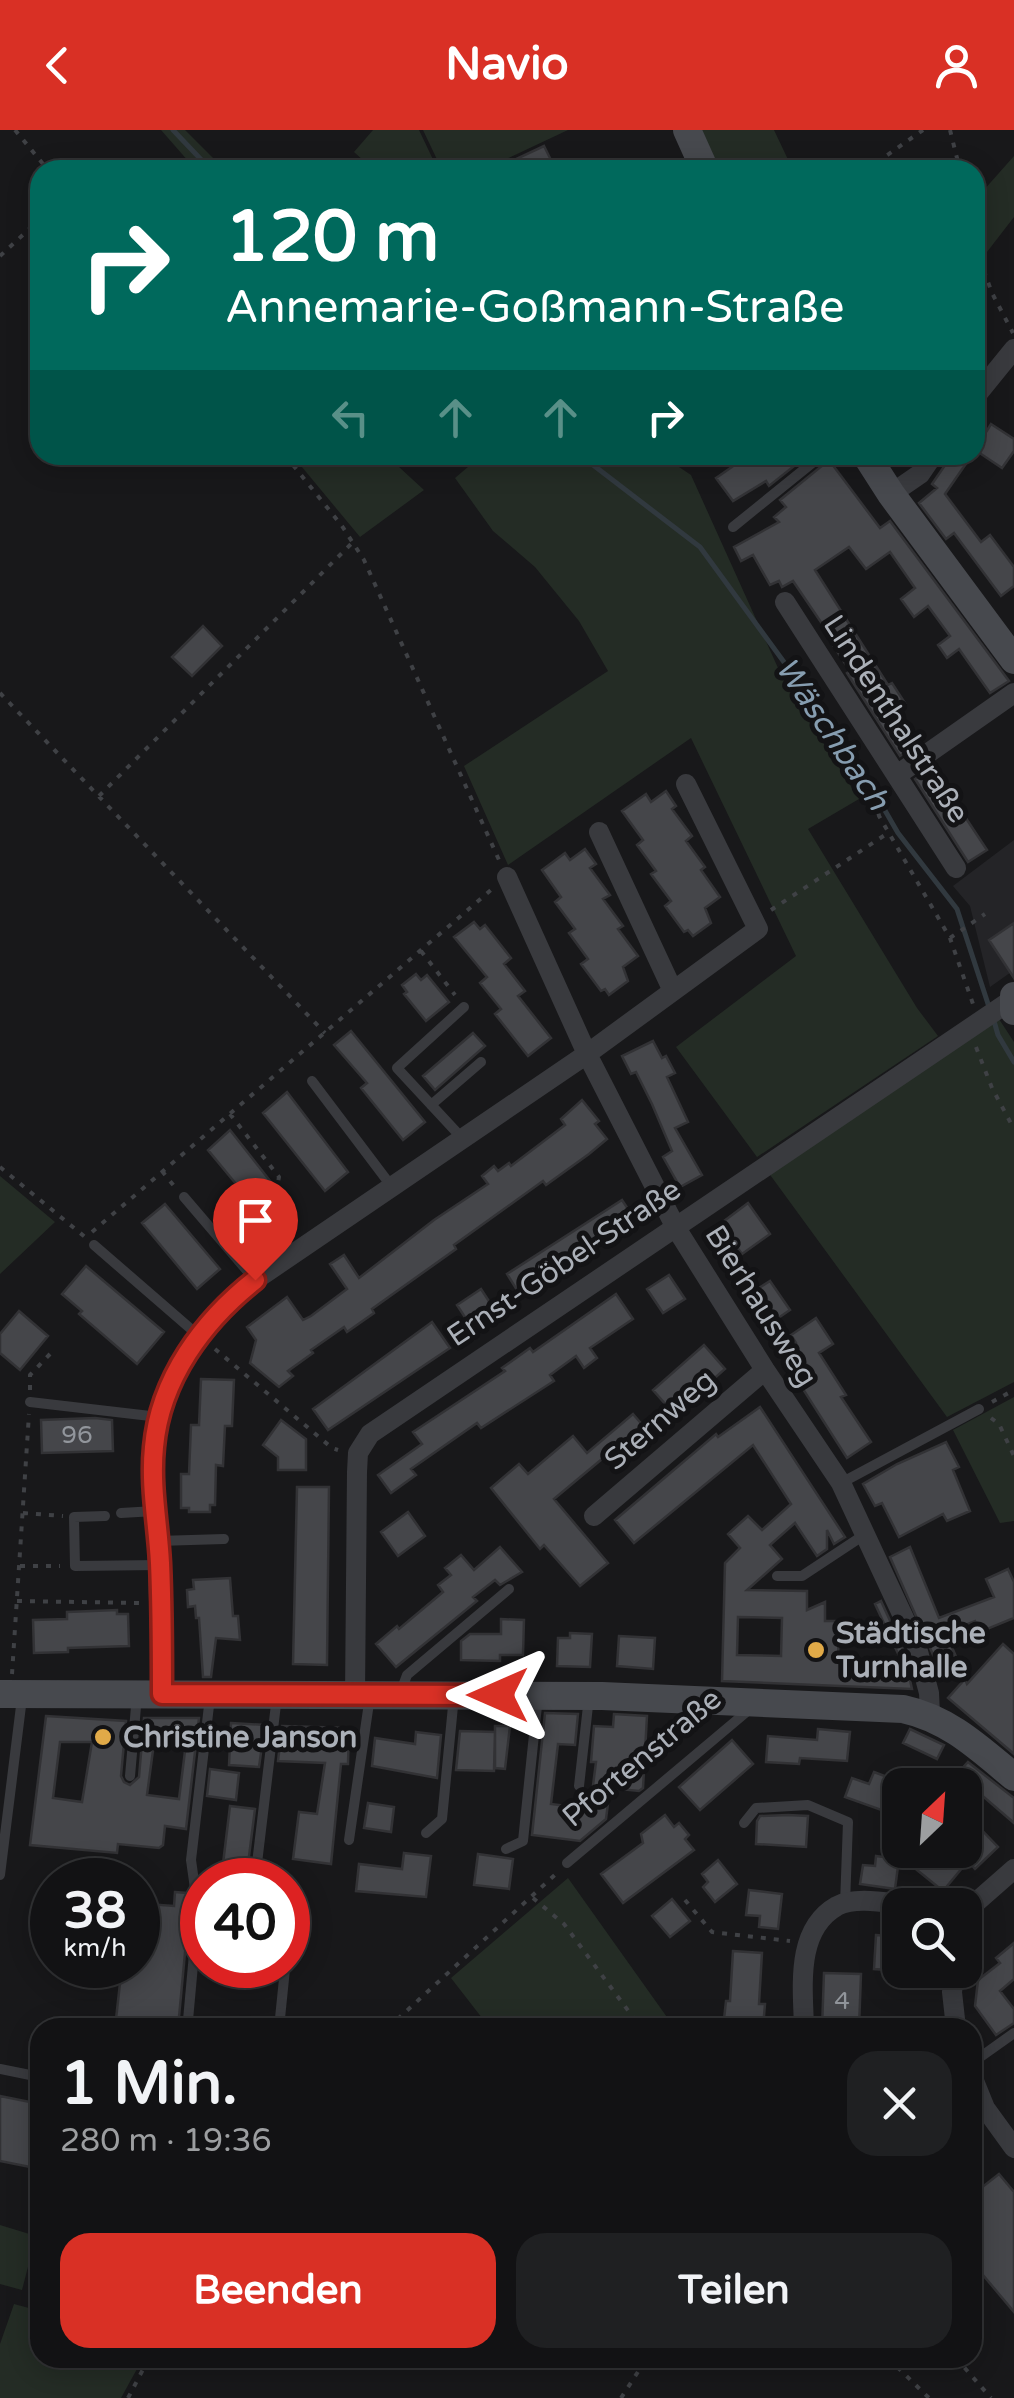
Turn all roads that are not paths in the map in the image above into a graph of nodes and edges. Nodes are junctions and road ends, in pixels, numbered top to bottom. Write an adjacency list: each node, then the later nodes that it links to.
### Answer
1 (687, 130): 2 (street)
2 (700, 160)
3 (1014, 349): 4 (street)
4 (985, 385)
5 (810, 465): 9 (lane)
6 (872, 465): 8 (street)
7 (927, 465): 8 (street)
8 (891, 494): 11 (street)
9 (733, 527)
10 (785, 602): 13 (street, Lindenthalstraße)
11 (1014, 660)
12 (1014, 693): 13 (street)
13 (896, 774): 16 (street, Lindenthalstraße)
14 (686, 784): 18 (street)
15 (600, 832): 18 (street)
16 (956, 868)
17 (507, 878): 21 (street, Bierhausweg)
18 (673, 991): 21 (street)
19 (1011, 1003): 29 (street, Ernst-Göbel-Straße)
20 (464, 1007): 24 (lane)
21 (587, 1054): 25 (street); 29 (street, Bierhausweg)
22 (481, 1062): 24 (lane)
23 (312, 1081): 26 (lane)
24 (431, 1105): 25 (lane)
25 (461, 1138): 26 (street)
26 (392, 1188): 32 (street)
27 (184, 1197): 31 (lane)
28 (274, 1203): 31 (lane)
29 (676, 1228): 34 (street, Bierhausweg); 53 (street, Ernst-Göbel-Straße)
30 (90, 1241): 33 (lane)
31 (227, 1246): 32 (lane)
32 (255, 1280): 33 (street)
33 (199, 1336): 37 (street)
34 (764, 1370): 38 (street, Bierhausweg); 42 (street, Sternweg)
35 (30, 1402): 37 (lane)
36 (979, 1409): 38 (lane)
37 (159, 1417): 39 (street)
38 (841, 1483): 43 (street, Bierhausweg)
39 (154, 1511): 40 (lane); 45 (street)
40 (121, 1513)
41 (106, 1516): 46 (lane)
42 (594, 1516)
43 (865, 1534): 47 (lane); 59 (street, Bierhausweg)
44 (224, 1540): 45 (lane)
45 (158, 1541): 46 (street)
46 (160, 1565): 50 (street)
47 (776, 1576)
48 (508, 1590): 54 (lane)
49 (11, 1694): 50 (street, Pfortenstraße); 70 (lane)
50 (150, 1694): 51 (street, Pfortenstraße); 60 (lane)
51 (210, 1694): 52 (street, Pfortenstraße); 76 (lane)
52 (277, 1695): 53 (street, Pfortenstraße); 67 (lane)
53 (363, 1695): 54 (street, Pfortenstraße); 65 (lane)
54 (400, 1695): 55 (street, Pfortenstraße)
55 (454, 1695): 56 (street, Pfortenstraße); 64 (lane)
56 (538, 1695): 57 (street, Pfortenstraße); 66 (lane)
57 (590, 1696): 58 (street, Pfortenstraße); 62 (lane)
58 (758, 1703): 59 (street, Pfortenstraße); 68 (lane, Pfortenstraße)
59 (930, 1714): 61 (street)
60 (130, 1776)
61 (1014, 1777)
62 (579, 1786)
63 (744, 1823): 73 (lane)
64 (426, 1833)
65 (349, 1840)
66 (506, 1849)
67 (258, 1858)
68 (567, 1863)
69 (1014, 1869): 71 (street)
70 (0, 1876)
71 (982, 1899)
72 (882, 1902): 73 (street)
73 (845, 1905): 78 (street)
74 (283, 1988): 77 (lane)
75 (953, 1988): 79 (street)
76 (188, 2018)
77 (279, 2018)
78 (804, 2018)
79 (955, 2018)
80 (1014, 2033): 81 (lane)
81 (982, 2056)
82 (0, 2069): 83 (lane)
83 (30, 2076)
84 (982, 2101): 85 (street)
85 (1014, 2148)

